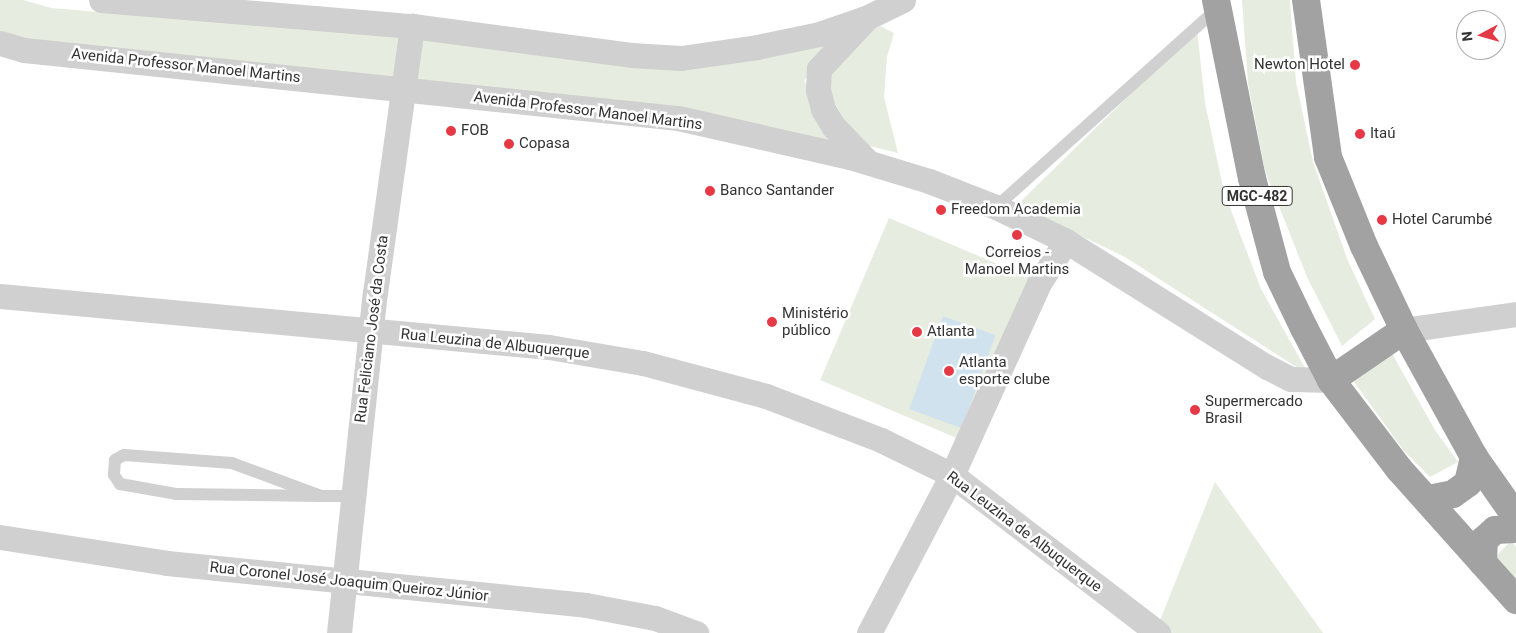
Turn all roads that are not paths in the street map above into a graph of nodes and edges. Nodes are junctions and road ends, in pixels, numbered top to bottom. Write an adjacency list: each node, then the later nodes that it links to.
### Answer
1 (101, 0): 6 (street)
2 (903, 0): 5 (street)
3 (1306, 0): 14 (highway)
4 (1217, 4): 10 (lane); 16 (highway, MGC-482)
5 (868, 17): 6 (street); 9 (street)
6 (412, 26): 8 (street, Rua Feliciano José da Costa)
7 (0, 43): 8 (street, Avenida Professor Manoel Martins)
8 (403, 89): 9 (street, Avenida Professor Manoel Martins); 15 (street, Rua Feliciano José da Costa)
9 (867, 162): 10 (street, Avenida Professor Manoel Martins)
10 (996, 207): 11 (street, Avenida Professor Manoel Martins)
11 (1066, 241): 16 (street, Avenida Professor Manoel Martins); 18 (street)
12 (0, 296): 15 (street, Rua Leuzina de Albuquerque)
13 (1516, 314): 14 (street)
14 (1404, 330): 16 (highway); 17 (highway)
15 (372, 332): 18 (street, Rua Leuzina de Albuquerque); 20 (street, Rua Feliciano José da Costa)
16 (1331, 380): 21 (highway, MGC-482)
17 (1474, 457): 21 (highway); 22 (highway)
18 (952, 476): 30 (street); 31 (street, Rua Leuzina de Albuquerque)
19 (321, 496): 19 (lane); 20 (lane)
20 (352, 496): 26 (street, Rua Feliciano José da Costa)
21 (1428, 499): 25 (highway, MGC-482)
22 (1516, 517)
23 (1516, 529): 25 (highway)
24 (0, 537): 26 (street, Rua Coronel José Joaquim Queiroz Júnior)
25 (1483, 563): 27 (highway, MGC-482)
26 (342, 582): 28 (street, Rua Feliciano José da Costa); 29 (street, Rua Coronel José Joaquim Queiroz Júnior)
27 (1516, 600)
28 (339, 633)
29 (696, 633)
30 (869, 633)
31 (1158, 633)

